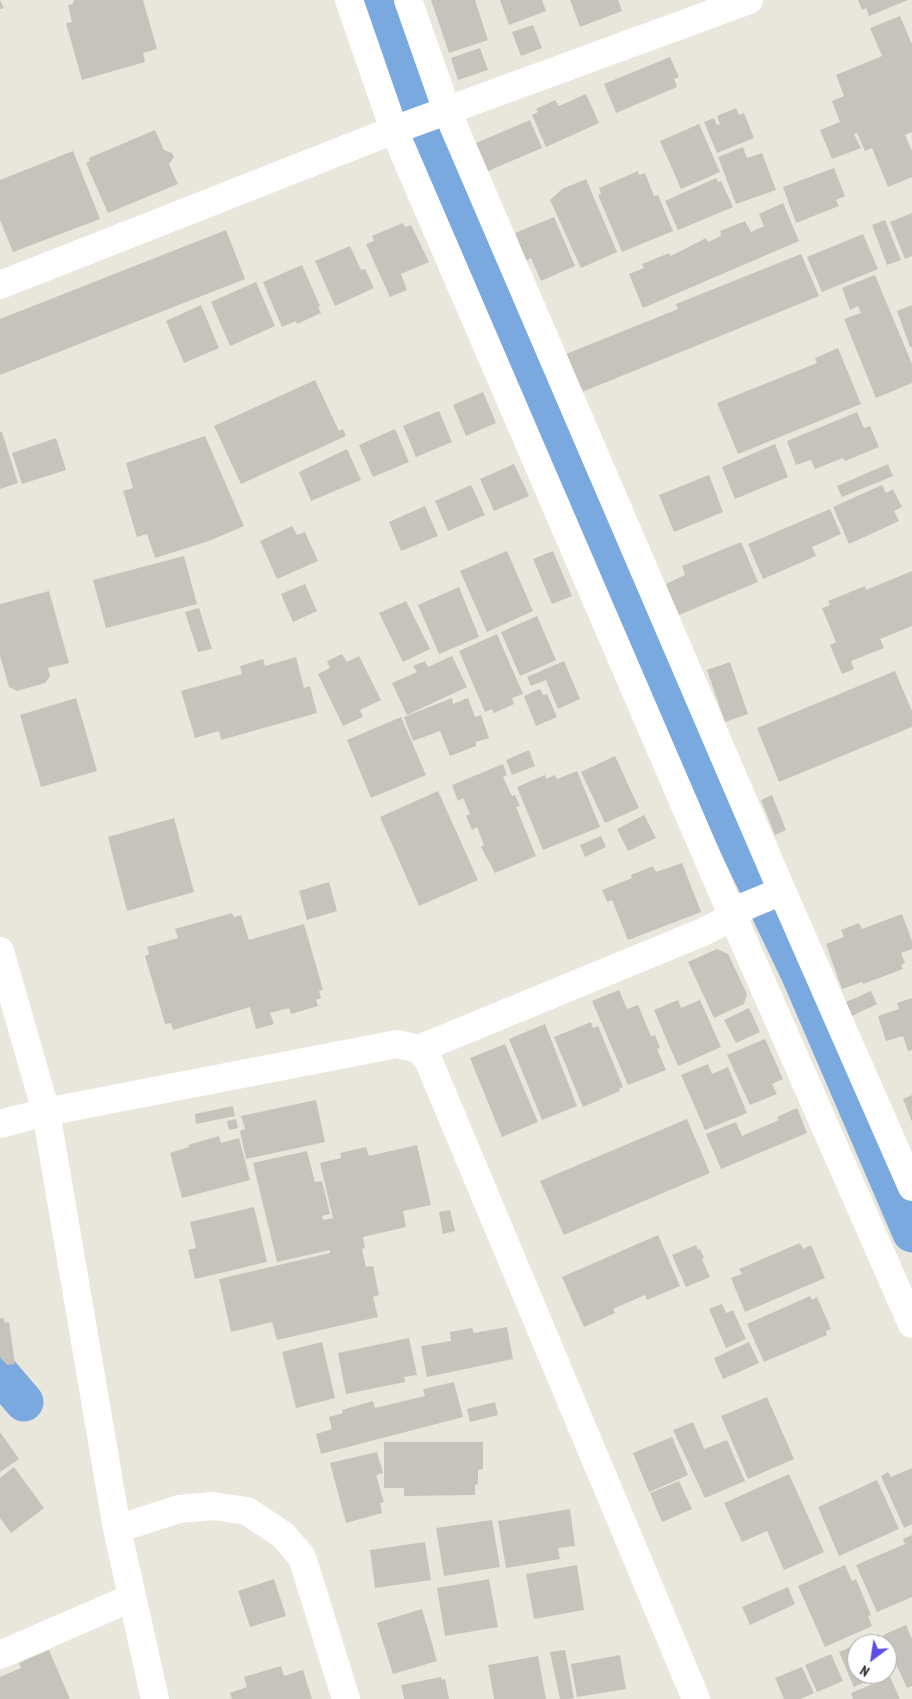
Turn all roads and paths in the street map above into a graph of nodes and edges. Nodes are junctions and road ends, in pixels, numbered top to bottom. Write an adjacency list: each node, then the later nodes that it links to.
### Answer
1 (349, 0): 5 (street)
2 (408, 0): 4 (street)
3 (749, 0): 4 (street)
4 (443, 113): 5 (street); 7 (street)
5 (402, 127): 6 (street); 8 (street)
6 (0, 285)
7 (777, 893): 8 (street); 13 (street)
8 (740, 911): 10 (street); 14 (street)
9 (0, 951): 11 (street)
10 (418, 1049): 11 (street); 20 (street)
11 (46, 1112): 12 (street); 15 (street)
12 (0, 1124)
13 (912, 1187)
14 (912, 1324)
15 (117, 1529): 16 (street); 19 (street)
16 (131, 1598): 17 (street); 18 (street)
17 (0, 1655)
18 (155, 1699)
19 (346, 1699)
20 (696, 1699)

